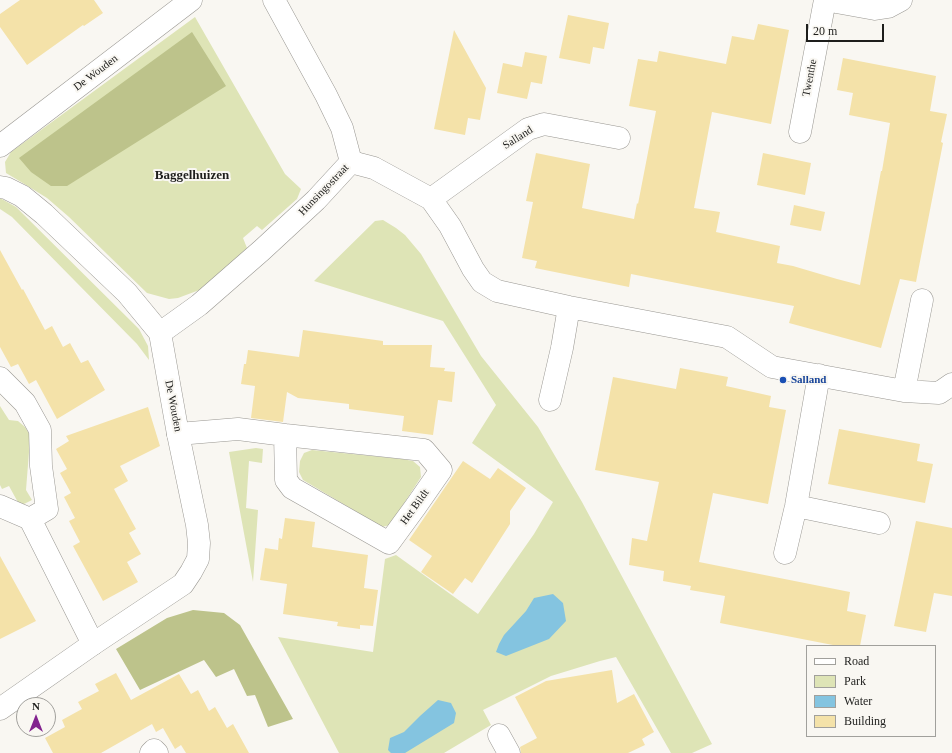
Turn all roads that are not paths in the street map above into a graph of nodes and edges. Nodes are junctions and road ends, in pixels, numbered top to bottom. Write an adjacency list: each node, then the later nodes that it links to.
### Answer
1 (192, 0): 7 (street, De Wouden)
2 (274, 0): 8 (street, Hunsingostraat)
3 (825, 0): 4 (street, Twenthe); 5 (street, Twenthe)
4 (901, 0)
5 (800, 132)
6 (619, 138): 10 (street, Salland)
7 (0, 146)
8 (351, 162): 10 (street); 13 (street, Hunsingostraat)
9 (0, 186): 13 (street, De Wouden)
10 (431, 198): 12 (street)
11 (922, 300): 17 (street)
12 (569, 307): 14 (street); 18 (street)
13 (160, 333): 19 (street, De Wouden)
14 (819, 375): 17 (street); 22 (street)
15 (0, 378): 23 (street)
16 (952, 384): 17 (street)
17 (904, 391)
18 (550, 400)
19 (178, 434): 20 (street, Het Bildt); 26 (street, De Wouden)
20 (285, 435): 20 (street, Het Bildt)
21 (0, 506): 23 (street)
22 (796, 506): 24 (street); 25 (street)
23 (30, 519): 26 (street)
24 (879, 523)
25 (785, 553)
26 (93, 644): 27 (street, De Wouden)
27 (0, 709)
28 (151, 753): 29 (street)
29 (157, 753)

